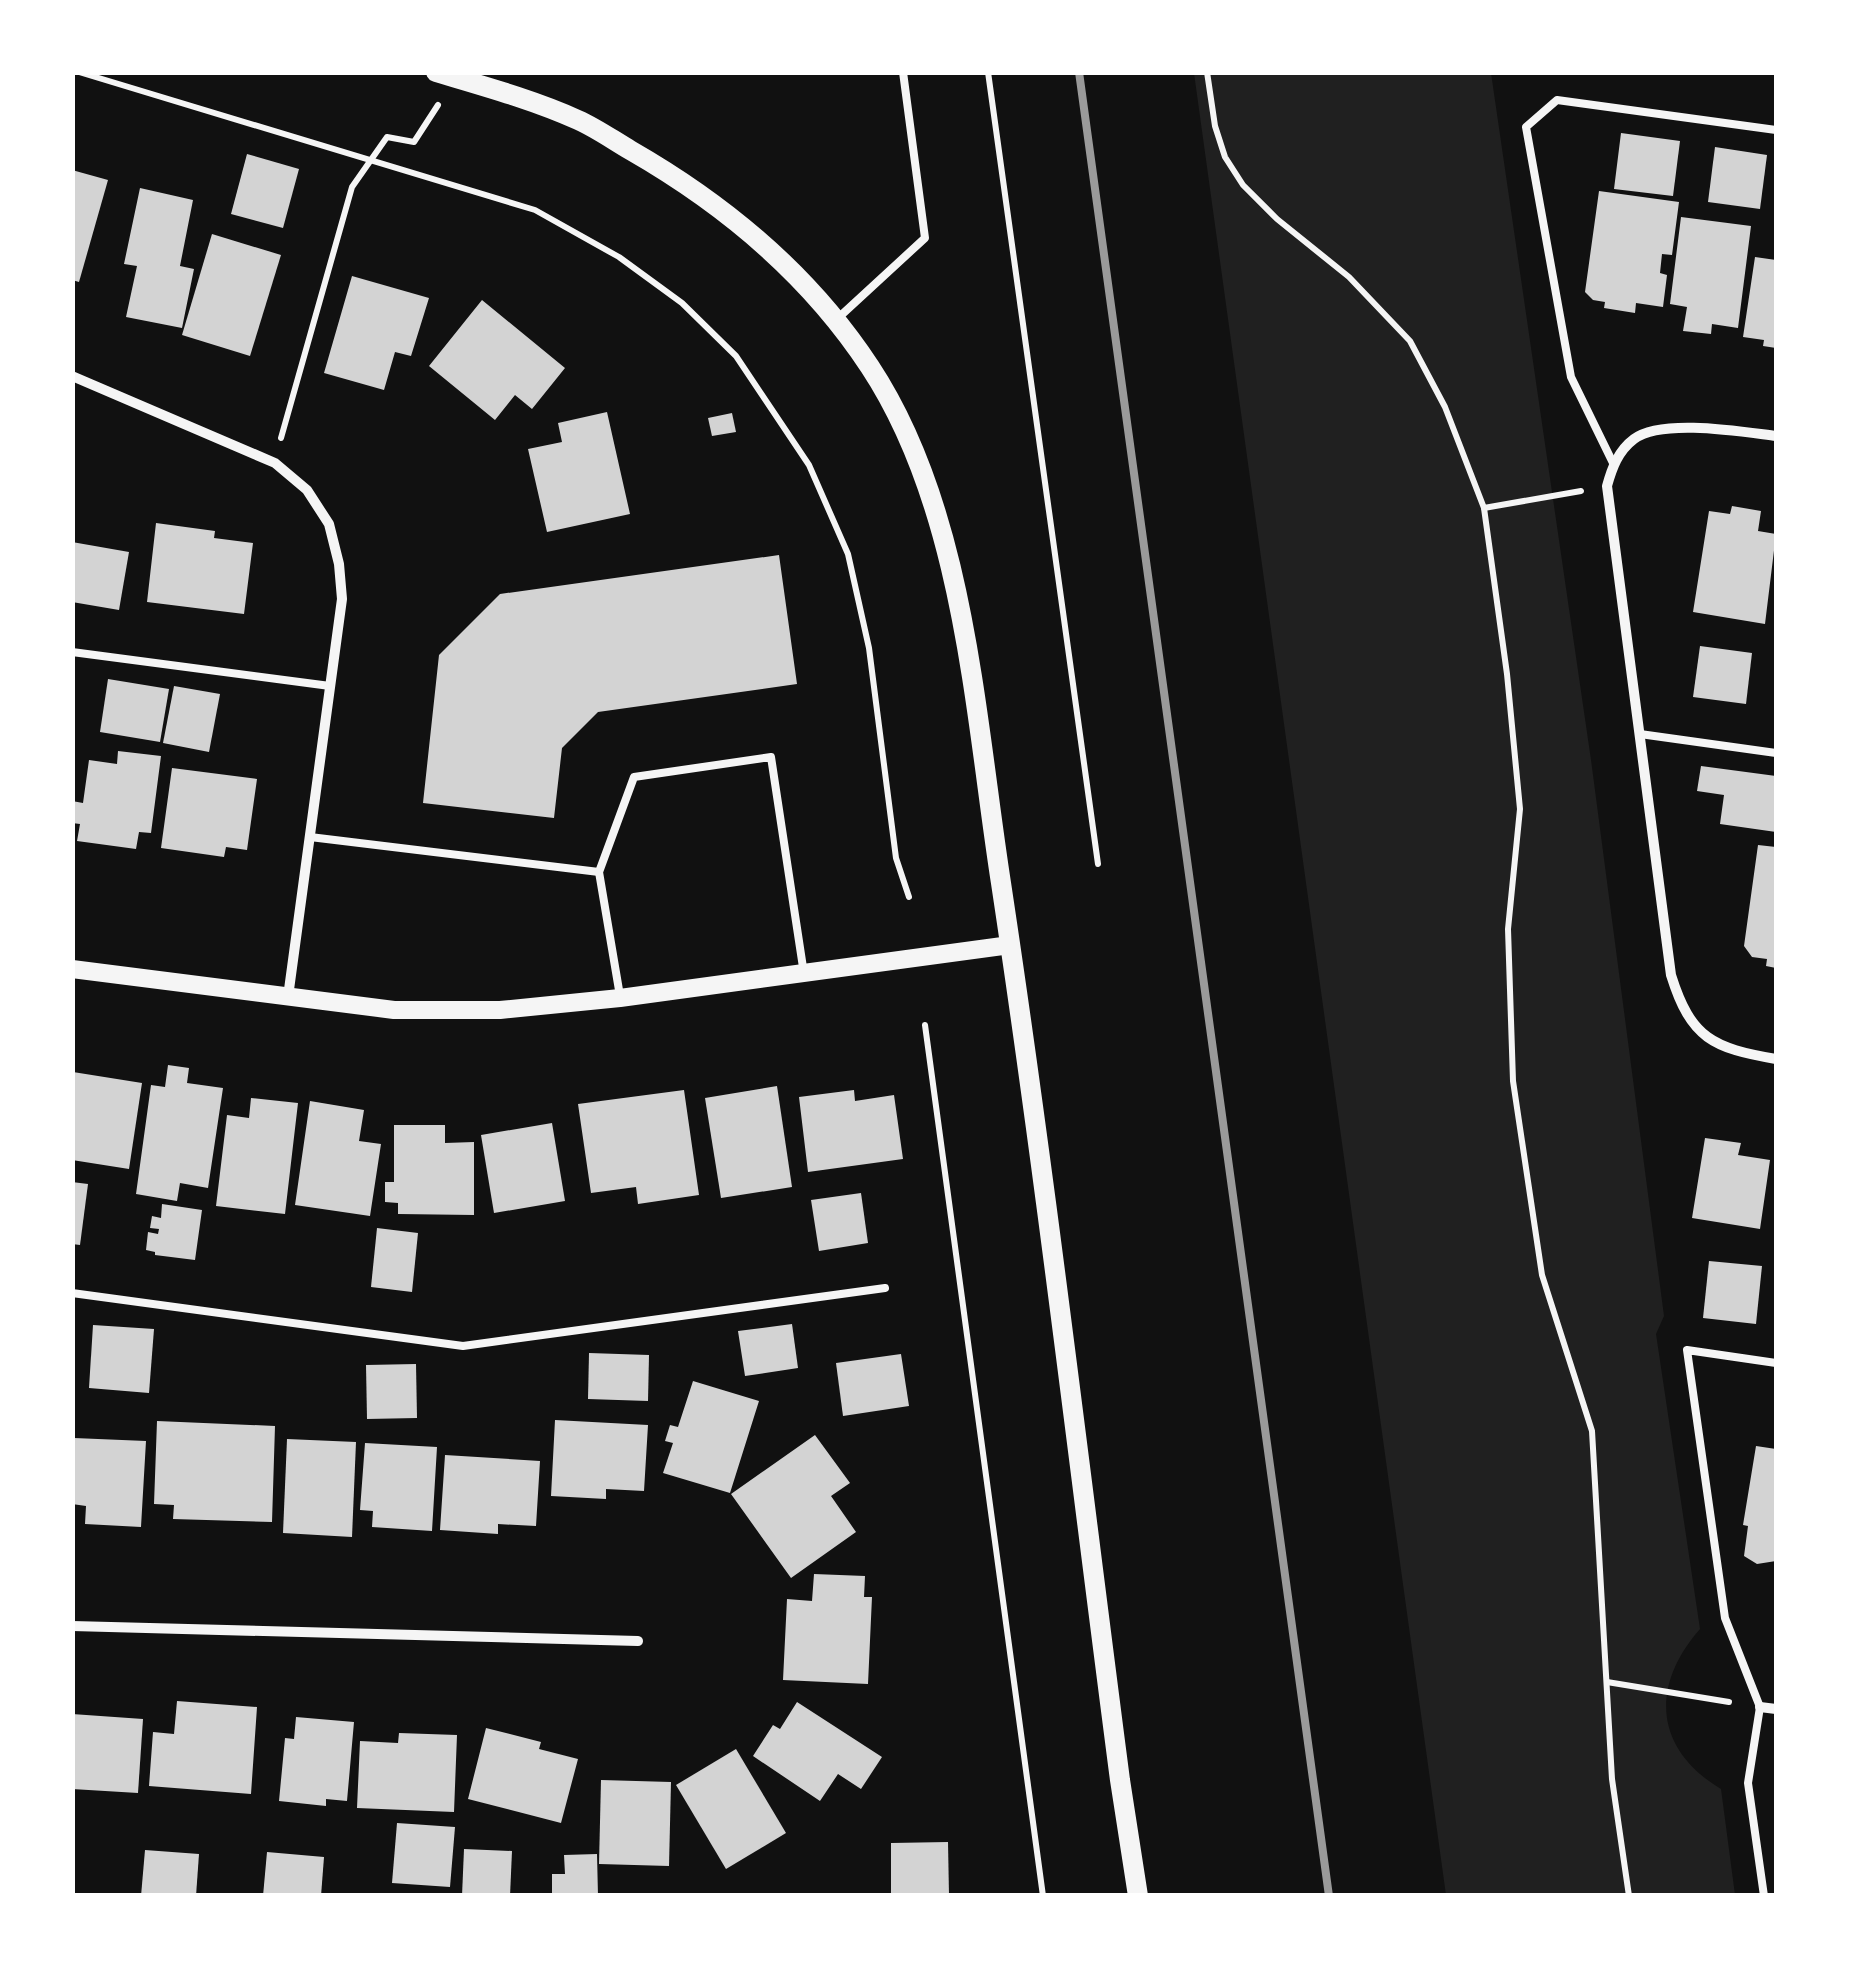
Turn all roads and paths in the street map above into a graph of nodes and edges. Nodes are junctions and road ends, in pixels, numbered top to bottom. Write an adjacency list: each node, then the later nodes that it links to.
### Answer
1 (79, 72): 7 (path)
2 (903, 72): 8 (lane)
3 (988, 72): 20 (path)
4 (1207, 72): 14 (path)
5 (446, 75): 7 (path); 8 (main road)
6 (1776, 130): 11 (lane)
7 (369, 160): 12 (path); 22 (path)
8 (837, 320): 23 (main road)
9 (72, 376): 12 (street)
10 (1776, 436): 11 (street)
11 (1613, 462): 13 (street)
12 (275, 463): 16 (street)
13 (1607, 486): 14 (path); 17 (street)
14 (1484, 508): 35 (path)
15 (72, 652): 16 (lane)
16 (330, 686): 19 (street)
17 (1640, 734): 18 (lane); 29 (street)
18 (1776, 752)
19 (310, 837): 21 (lane); 26 (street)
20 (1098, 864)
21 (599, 872): 25 (lane); 27 (lane)
22 (909, 897)
23 (1010, 945): 25 (street); 39 (main road)
24 (72, 970): 26 (street)
25 (804, 974): 27 (street)
26 (288, 998): 27 (street)
27 (620, 998)
28 (924, 1025): 38 (path)
29 (1776, 1059)
30 (885, 1288): 31 (lane)
31 (72, 1293)
32 (1776, 1363): 36 (lane)
33 (72, 1626): 34 (street)
34 (638, 1641)
35 (1607, 1682): 36 (path); 40 (path)
36 (1760, 1707): 37 (street); 41 (lane)
37 (1776, 1709)
38 (1043, 1896)
39 (1138, 1896)
40 (1629, 1896)
41 (1764, 1896)

